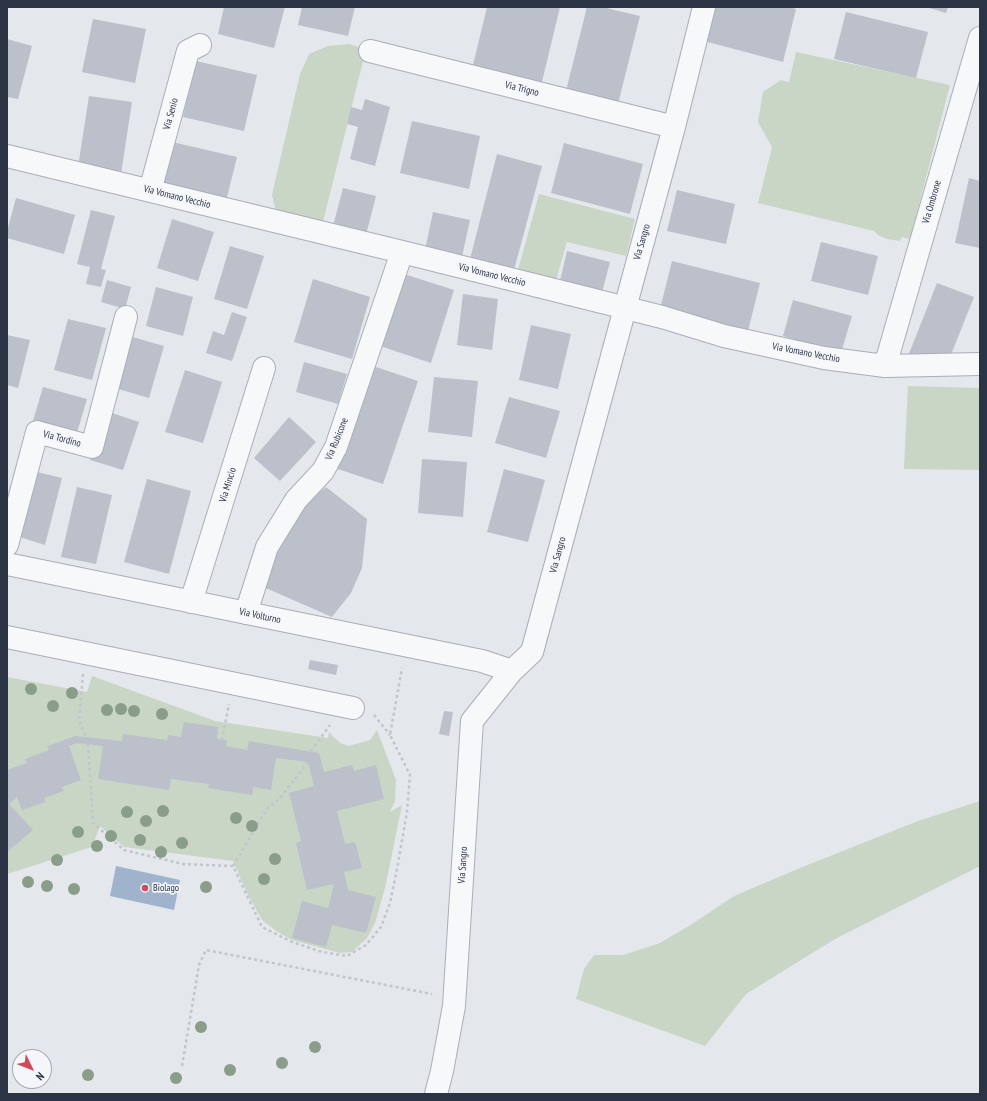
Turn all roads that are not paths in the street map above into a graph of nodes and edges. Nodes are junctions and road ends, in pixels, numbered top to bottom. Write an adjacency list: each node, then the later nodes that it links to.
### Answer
1 (704, 7): 5 (street, Via Sangro)
2 (980, 38): 12 (street, Via Ombrone)
3 (200, 45): 7 (street, Via Senio)
4 (370, 50): 5 (street, Via Trigno)
5 (674, 127): 9 (street, Via Sangro)
6 (7, 156): 7 (street, Via Vomano Vecchio)
7 (150, 191): 8 (street, Via Vomano Vecchio)
8 (402, 252): 9 (street, Via Vomano Vecchio); 17 (street, Via Rubicone)
9 (624, 309): 12 (street, Via Vomano Vecchio); 19 (street, Via Sangro)
10 (126, 317): 14 (street, Via Tordino)
11 (980, 364): 12 (street, Via Vomano Vecchio)
12 (885, 366)
13 (264, 368): 16 (street, Via Mincio)
14 (7, 545)
15 (7, 564): 16 (street, Via Volturno)
16 (191, 602): 17 (street, Via Volturno)
17 (246, 613): 19 (street, Via Volturno)
18 (7, 637): 20 (street)
19 (512, 671): 21 (street, Via Sangro)
20 (346, 707)
21 (436, 1094)

